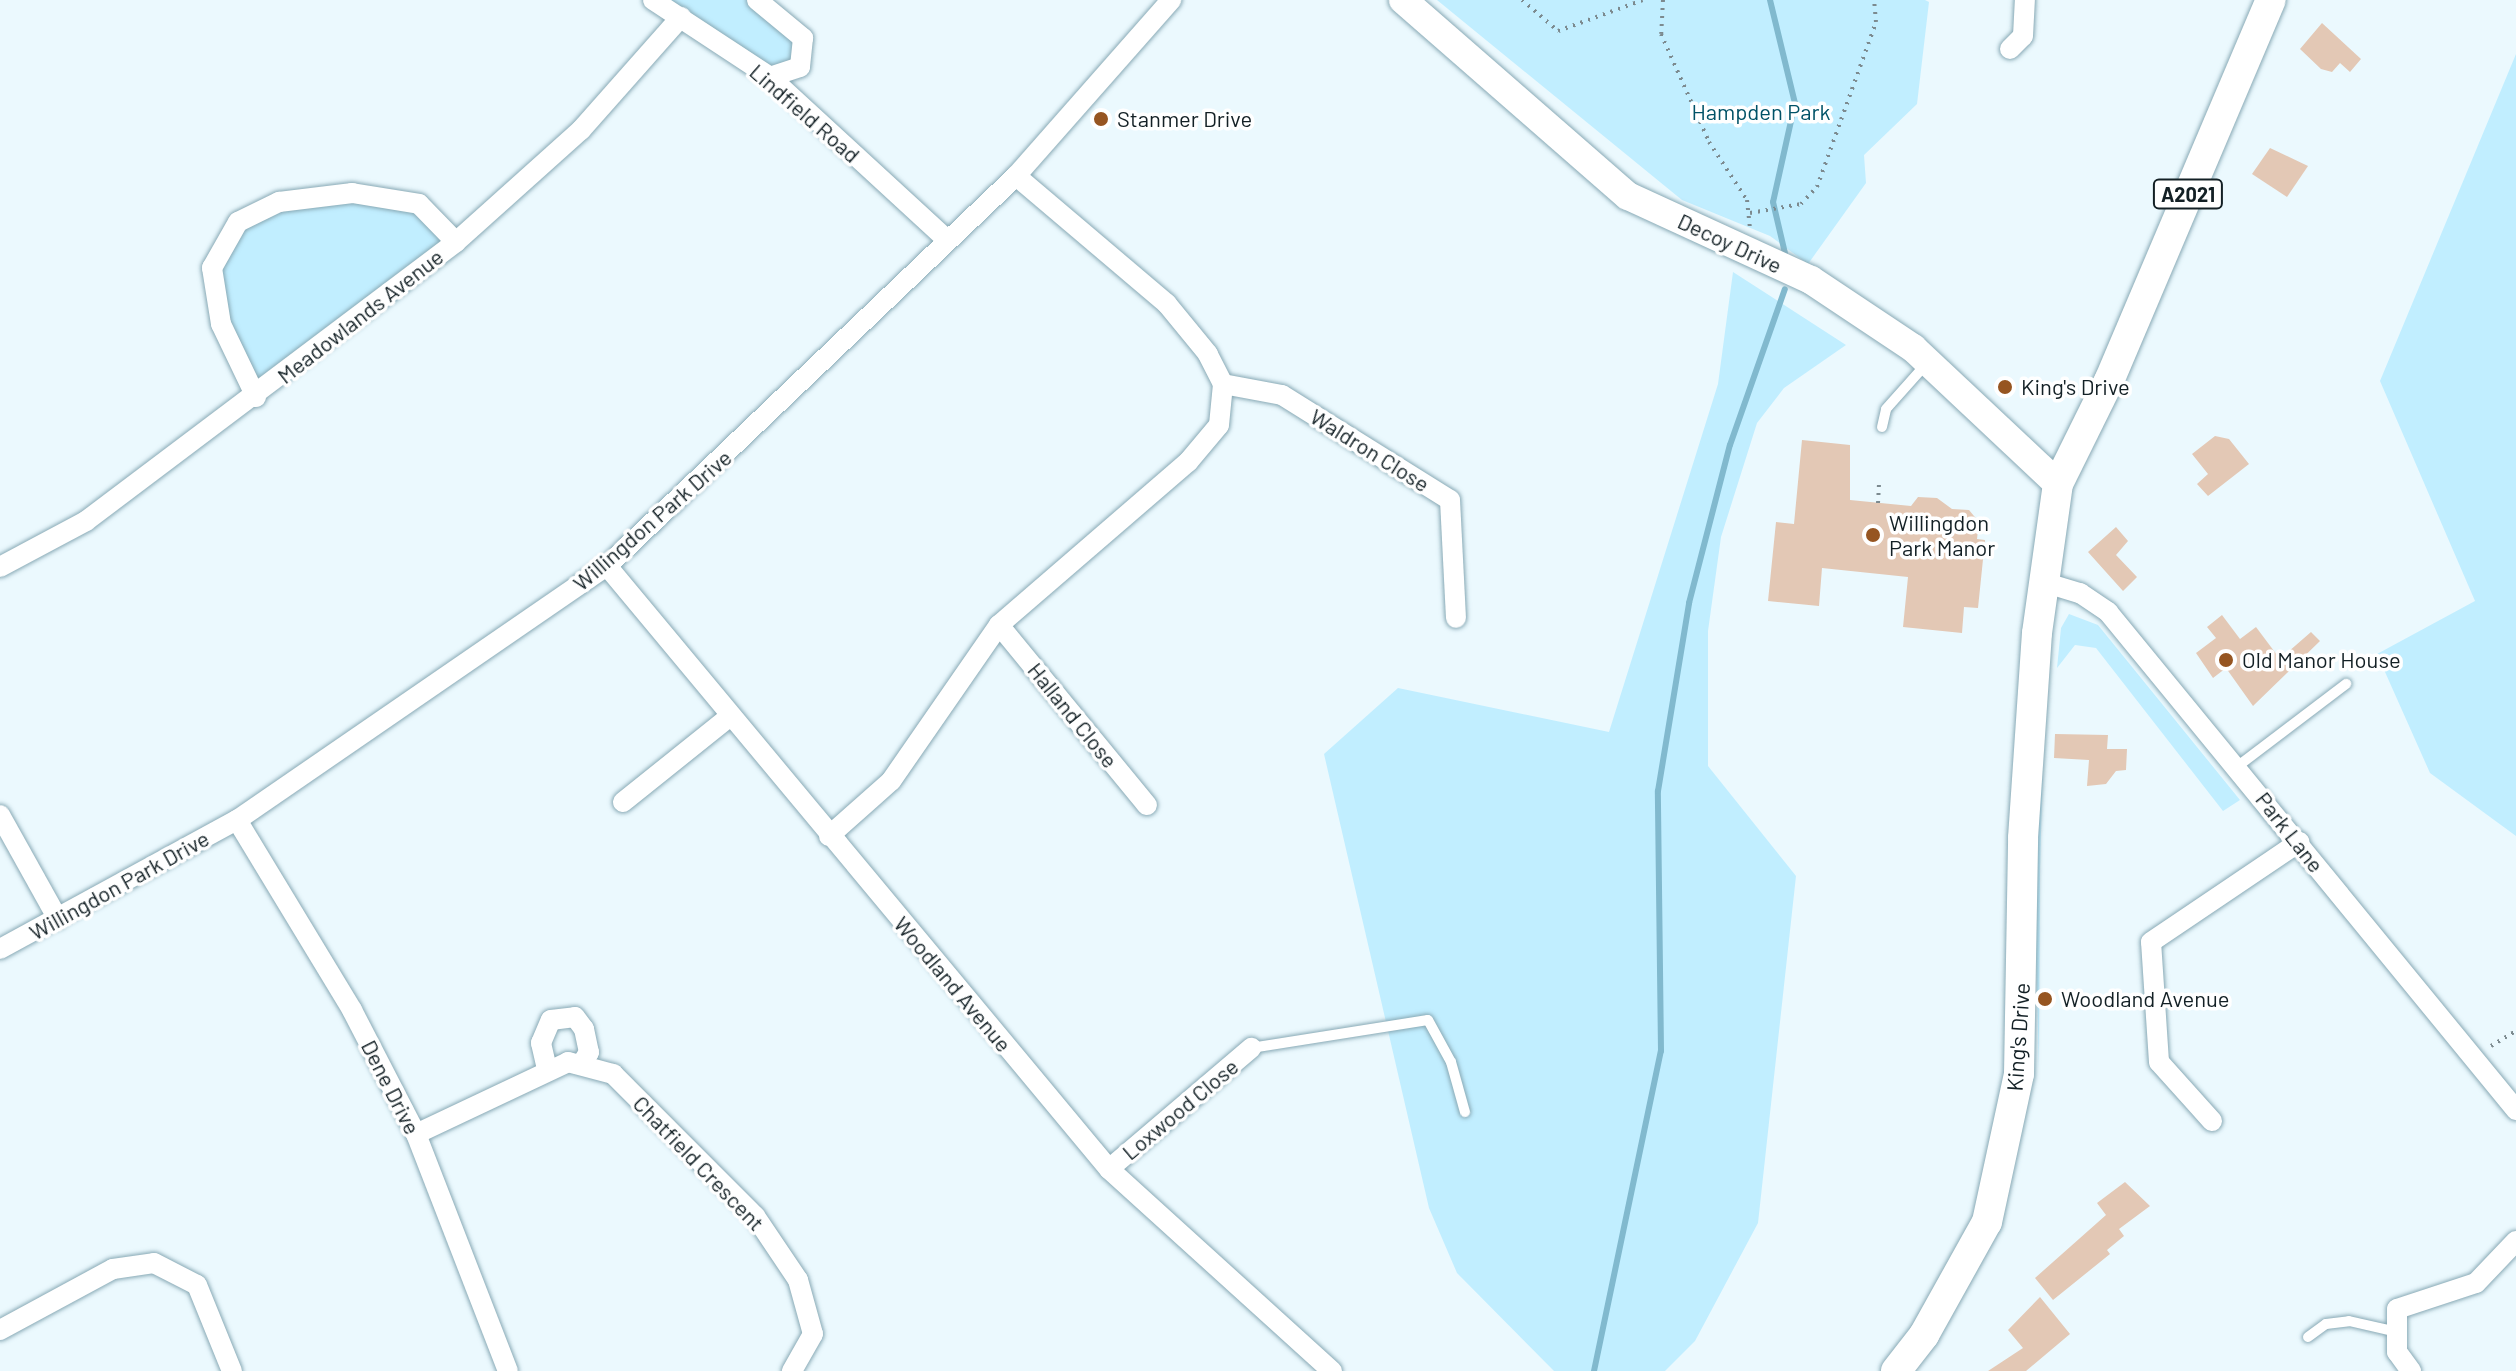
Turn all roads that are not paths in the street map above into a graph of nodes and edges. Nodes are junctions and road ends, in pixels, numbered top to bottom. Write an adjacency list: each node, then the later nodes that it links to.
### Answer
1 (653, 0): 7 (street, Lindfield Road)
2 (757, 0): 9 (street)
3 (1171, 0): 10 (street, Willingdon Park Drive)
4 (1403, 0): 13 (street, Decoy Drive)
5 (2025, 0): 8 (street)
6 (2271, 0): 17 (main road, King's Drive / A2021)
7 (681, 17): 9 (street, Lindfield Road); 12 (street, Meadowlands Avenue)
8 (2010, 49)
9 (770, 77): 11 (street, Lindfield Road)
10 (1016, 176): 11 (street, Willingdon Park Drive); 14 (street)
11 (947, 240): 18 (street, Willingdon Park Drive)
12 (456, 242): 15 (street, Meadowlands Avenue); 15 (street)
13 (1928, 362): 16 (lane); 17 (street, Decoy Drive)
14 (1223, 384): 21 (street, Waldron Close); 22 (street)
15 (256, 397): 19 (street, Meadowlands Avenue)
16 (1882, 427)
17 (2058, 484): 20 (main road, King's Drive / A2021)
18 (607, 566): 24 (street, Woodland Avenue); 29 (street, Willingdon Park Drive)
19 (0, 567)
20 (2043, 582): 25 (street, Park Lane); 50 (main road, King's Drive / A2021)
21 (1456, 618)
22 (999, 625): 27 (street, Halland Close); 30 (street)
23 (2346, 684): 25 (lane)
24 (729, 717): 26 (street); 30 (street, Woodland Avenue)
25 (2238, 766): 31 (street, Park Lane)
26 (623, 802)
27 (1147, 805)
28 (0, 815): 32 (street)
29 (237, 820): 32 (street, Willingdon Park Drive); 40 (street, Dene Drive)
30 (829, 836): 41 (street, Woodland Avenue)
31 (2299, 842): 37 (street, Park Lane); 39 (street)
32 (58, 919): 33 (street, Willingdon Park Drive)
33 (0, 949)
34 (1251, 1048): 38 (lane); 41 (street, Loxwood Close)
35 (582, 1063): 36 (street); 36 (street); 48 (street, Chatfield Crescent)
36 (547, 1069): 40 (street)
37 (2516, 1110)
38 (1465, 1112)
39 (2212, 1121)
40 (416, 1134): 47 (street, Dene Drive)
41 (1109, 1169): 49 (street, Woodland Avenue)
42 (2516, 1241): 44 (street)
43 (0, 1330): 46 (street)
44 (2397, 1332): 45 (lane); 51 (street)
45 (2308, 1337)
46 (232, 1371)
47 (508, 1371)
48 (792, 1371)
49 (1332, 1371)
50 (1896, 1371)
51 (2411, 1371)

